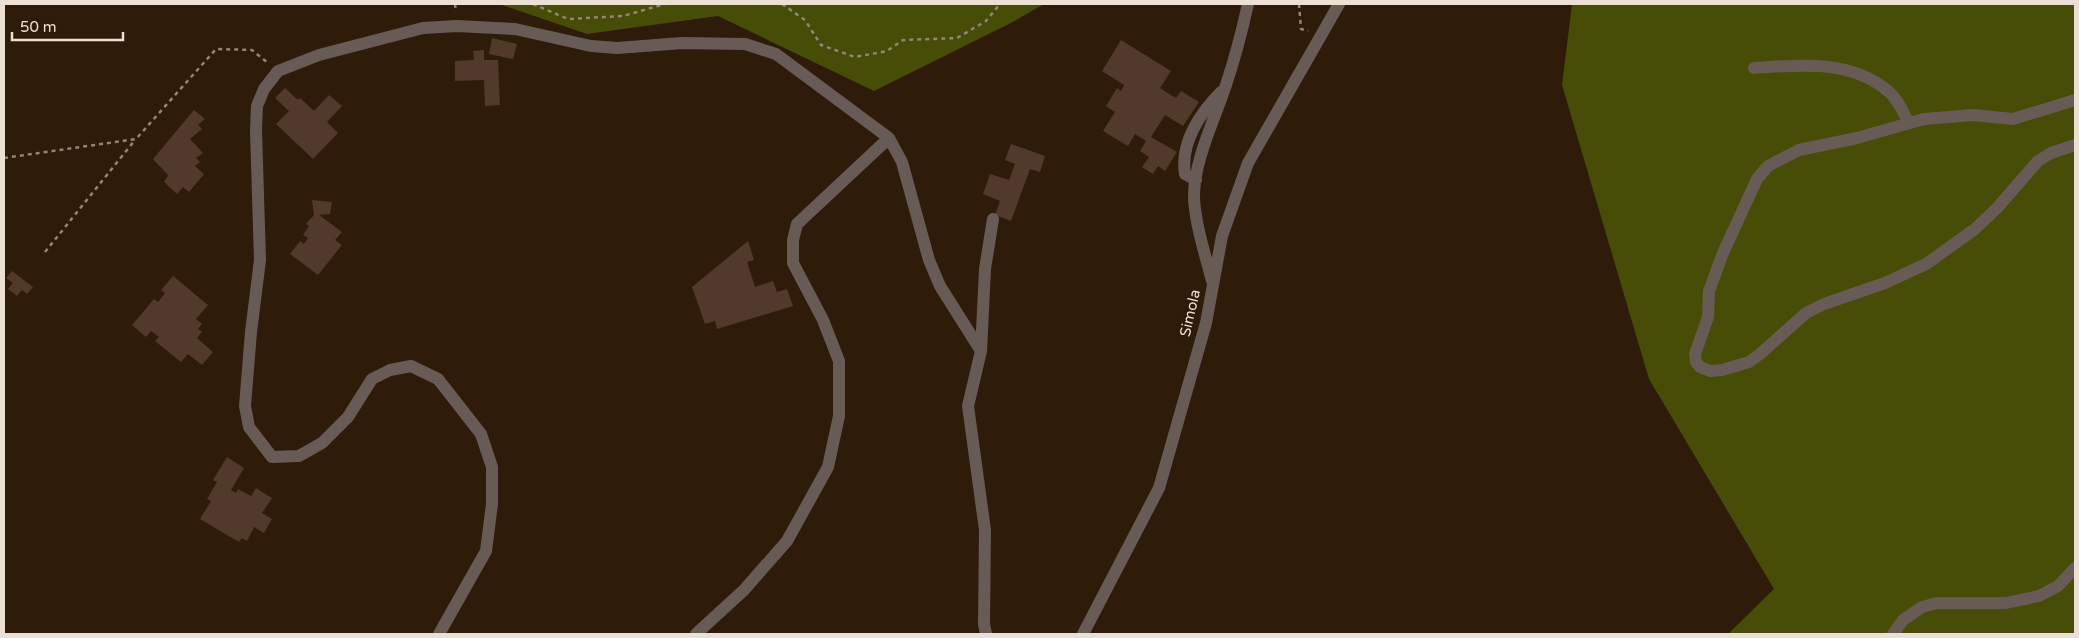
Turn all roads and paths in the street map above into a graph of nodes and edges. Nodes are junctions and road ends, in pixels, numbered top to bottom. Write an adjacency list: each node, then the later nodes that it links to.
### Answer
1 (533, 4): 2 (path)
2 (665, 4)
3 (782, 4): 4 (path)
4 (1000, 4)
5 (1248, 4): 19 (street)
6 (1299, 4): 8 (path)
7 (1339, 4): 19 (street, Simola)
8 (1311, 30)
9 (1754, 68): 12 (street)
10 (278, 71): 13 (street); 14 (path); 22 (street)
11 (2075, 100): 12 (street)
12 (1909, 123): 15 (street)
13 (889, 138): 20 (street); 23 (street)
14 (136, 139): 16 (path); 18 (path)
15 (2075, 145)
16 (4, 158)
17 (993, 219): 20 (street)
18 (45, 252)
19 (1213, 286): 25 (street, Simola)
20 (981, 351): 24 (street)
21 (2075, 568): 26 (street)
22 (439, 634)
23 (696, 634)
24 (986, 634)
25 (1083, 634)
26 (1893, 634)

